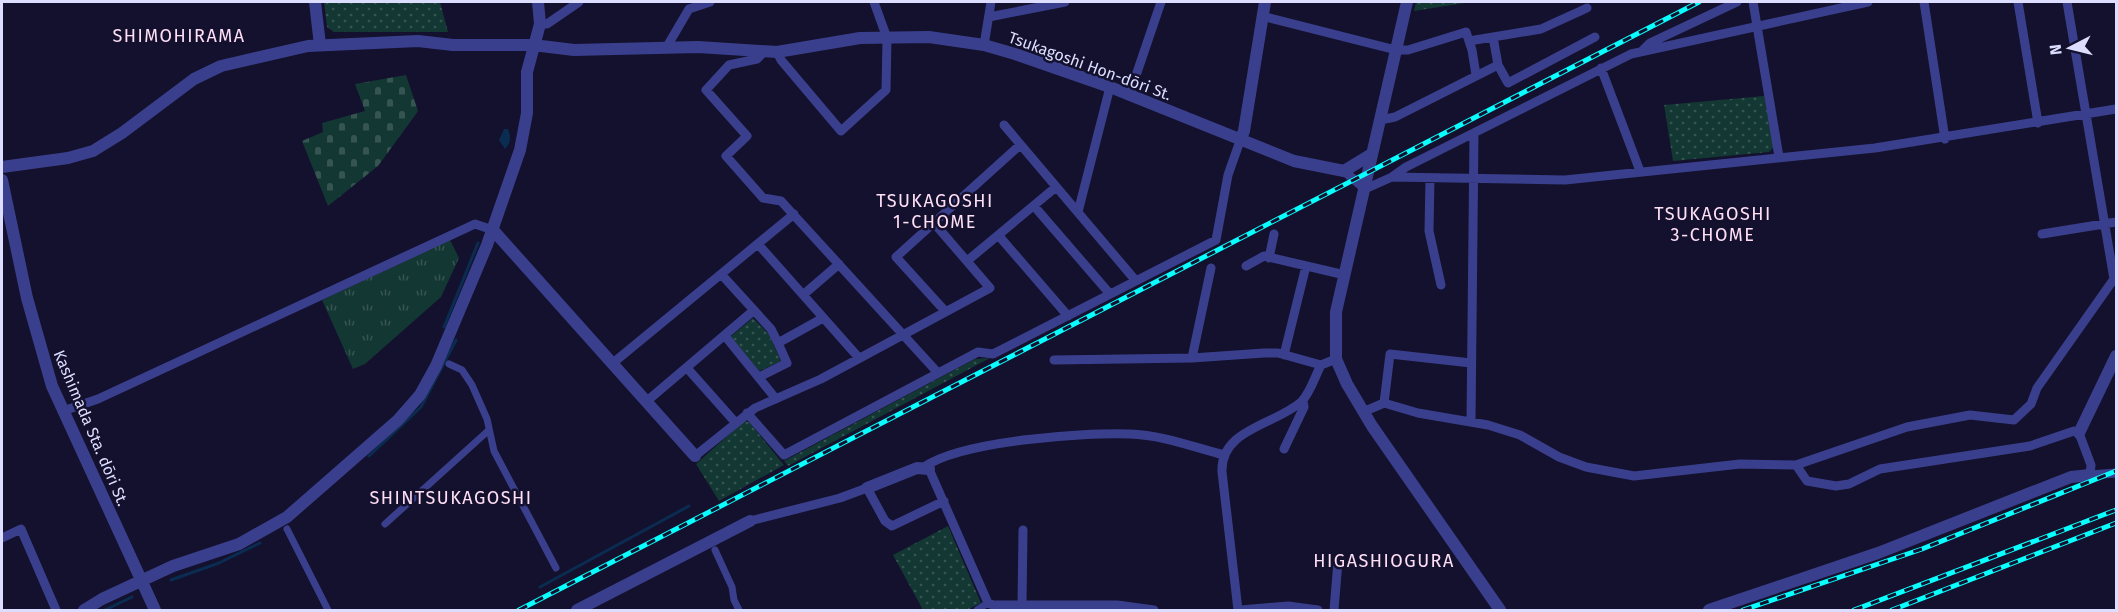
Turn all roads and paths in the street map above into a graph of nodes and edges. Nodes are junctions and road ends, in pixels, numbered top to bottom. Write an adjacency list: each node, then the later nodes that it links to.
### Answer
1 (315, 2): 26 (street)
2 (538, 2): 20 (street)
3 (579, 2): 20 (street)
4 (710, 2): 29 (street)
5 (874, 2): 24 (street)
6 (991, 2): 19 (street)
7 (1065, 2): 19 (street)
8 (1161, 2): 37 (street)
9 (1265, 2): 18 (street)
10 (1407, 2): 30 (street)
11 (1737, 2): 32 (street)
12 (1753, 2): 21 (street)
13 (1869, 2): 21 (street)
14 (1924, 2): 44 (street)
15 (2019, 2): 41 (street)
16 (2067, 2): 39 (street)
17 (1587, 8): 22 (street)
18 (1262, 16): 30 (street); 45 (street)
19 (989, 17): 28 (street)
20 (540, 24): 27 (street)
21 (1758, 26): 32 (street); 48 (street)
22 (1493, 37): 25 (street); 33 (street)
23 (1595, 37): 33 (street)
24 (887, 38): 28 (street, Tsukagoshi Hon-dōri St.); 31 (street, Tsukagoshi Hon-dōri St.); 31 (street)
25 (1469, 41): 30 (street); 35 (street)
26 (320, 45): 27 (street, Tsukagoshi Hon-dōri St.); 49 (street, Tsukagoshi Hon-dōri St.)
27 (533, 45): 29 (street, Tsukagoshi Hon-dōri St.); 64 (street)
28 (984, 45): 36 (street, Tsukagoshi Hon-dōri St.)
29 (669, 48): 31 (street, Tsukagoshi Hon-dōri St.)
30 (1396, 50): 40 (street)
31 (771, 51): 60 (street)
32 (1641, 51): 34 (street)
33 (1498, 65): 35 (street)
34 (1601, 68): 43 (street); 51 (street)
35 (1476, 75): 40 (street)
36 (1110, 87): 37 (street, Tsukagoshi Hon-dōri St.); 59 (street)
37 (1129, 96): 45 (street, Tsukagoshi Hon-dōri St.)
38 (2116, 109): 39 (street)
39 (2086, 114): 41 (street); 63 (street)
40 (1380, 120): 47 (street)
41 (2038, 123): 44 (street)
42 (1004, 126): 46 (street)
43 (1474, 133): 52 (street); 54 (street)
44 (1945, 139): 48 (street)
45 (1240, 141): 50 (street, Tsukagoshi Hon-dōri St.); 78 (street)
46 (1020, 145): 56 (street); 62 (street)
47 (1372, 154): 50 (street); 57 (street)
48 (1779, 157): 51 (street)
49 (2, 167)
50 (1344, 171): 57 (street)
51 (1640, 171): 54 (street)
52 (1392, 177): 53 (street); 57 (street)
53 (1430, 178): 54 (street); 79 (street)
54 (1474, 178): 96 (street)
55 (2, 180): 106 (street, Kashimada Sta. dōri St.)
56 (1056, 187): 58 (street); 59 (street)
57 (1365, 189): 76 (street)
58 (1034, 206): 67 (street); 80 (street)
59 (1078, 212): 78 (street)
60 (794, 214): 68 (street); 71 (street)
61 (2116, 222): 63 (street)
62 (934, 223): 70 (street); 83 (street)
63 (2103, 224): 66 (street); 77 (street)
64 (493, 230): 95 (street); 106 (street); 130 (street)
65 (1274, 234): 69 (street)
66 (2042, 234)
67 (999, 236): 70 (street); 84 (street)
68 (758, 244): 75 (street); 81 (street)
69 (1269, 258): 72 (street); 73 (street)
70 (967, 261): 83 (street)
71 (839, 264): 81 (street); 86 (street)
72 (1246, 266)
73 (1306, 266): 76 (street); 89 (street)
74 (1211, 268): 92 (street)
75 (721, 274): 82 (street); 95 (street)
76 (1345, 275): 93 (street)
77 (2115, 277): 116 (street)
78 (1136, 281): 80 (street)
79 (1441, 285)
80 (1110, 294): 84 (street)
81 (803, 295): 85 (street)
82 (753, 311): 87 (street); 88 (street)
83 (945, 311): 86 (street)
84 (1068, 316): 100 (street)
85 (823, 318): 88 (street); 91 (street)
86 (903, 333): 91 (street); 100 (street)
87 (725, 336): 99 (street); 101 (street)
88 (778, 343): 101 (street)
89 (1284, 355): 92 (street); 98 (street)
90 (2116, 356): 112 (street)
91 (859, 358): 102 (street)
92 (1192, 358): 94 (street)
93 (1336, 359): 98 (street); 107 (street)
94 (1054, 360)
95 (613, 363): 104 (street)
96 (1471, 363): 105 (street); 110 (street)
97 (449, 364): 111 (street)
98 (1321, 365): 103 (street)
99 (687, 368): 104 (street); 109 (street)
100 (939, 373): 108 (street)
101 (759, 377): 102 (street)
102 (776, 399): 108 (street)
103 (1303, 400): 113 (street); 114 (street)
104 (647, 401): 115 (street)
105 (1384, 403): 107 (street); 110 (street)
106 (63, 411): 130 (street, Kashimada Sta. dōri St.)
107 (1363, 412): 144 (street)
108 (747, 413): 109 (street)
109 (735, 422): 115 (street)
110 (1471, 422): 116 (street)
111 (489, 430): 123 (street); 129 (street)
112 (2079, 433): 116 (street); 119 (street)
113 (1284, 449)
114 (1224, 455): 117 (street); 141 (street)
115 (695, 456)
116 (1796, 465)
117 (927, 468): 120 (street); 121 (street)
118 (2116, 473): 119 (street)
119 (2090, 475): 145 (street)
120 (867, 488): 121 (street); 122 (street)
121 (944, 501): 131 (street)
122 (750, 520): 137 (street)
123 (385, 524)
124 (287, 529): 136 (street)
125 (1023, 530): 132 (street)
126 (2, 537): 133 (street)
127 (715, 550): 138 (street)
128 (1338, 561): 143 (street)
129 (556, 568)
130 (140, 580): 134 (street); 135 (street, Kashimada Sta. dōri St.)
131 (988, 603): 132 (street); 139 (street)
132 (1022, 605): 140 (street)
133 (56, 610)
134 (84, 610)
135 (155, 610)
136 (328, 610)
137 (577, 610)
138 (740, 610)
139 (977, 610)
140 (1154, 610)
141 (1239, 610): 142 (street)
142 (1318, 610)
143 (1334, 610)
144 (1500, 610)
145 (1709, 610)

